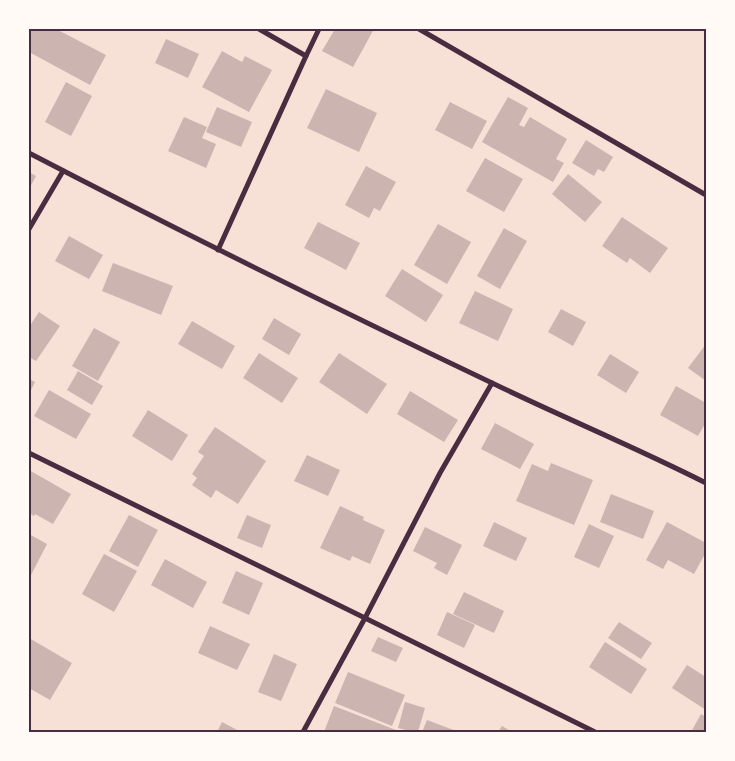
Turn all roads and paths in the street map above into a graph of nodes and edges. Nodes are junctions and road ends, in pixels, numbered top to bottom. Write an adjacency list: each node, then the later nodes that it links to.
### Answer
1 (259, 29): 4 (street)
2 (319, 29): 4 (street)
3 (420, 29): 7 (street)
4 (306, 56): 9 (street)
5 (29, 153): 6 (street)
6 (63, 171): 8 (street); 9 (street)
7 (706, 195)
8 (29, 229)
9 (218, 250): 10 (street)
10 (492, 383): 12 (street); 13 (street)
11 (29, 453): 13 (street)
12 (706, 483)
13 (365, 618): 14 (street); 15 (street)
14 (303, 732)
15 (595, 732)

